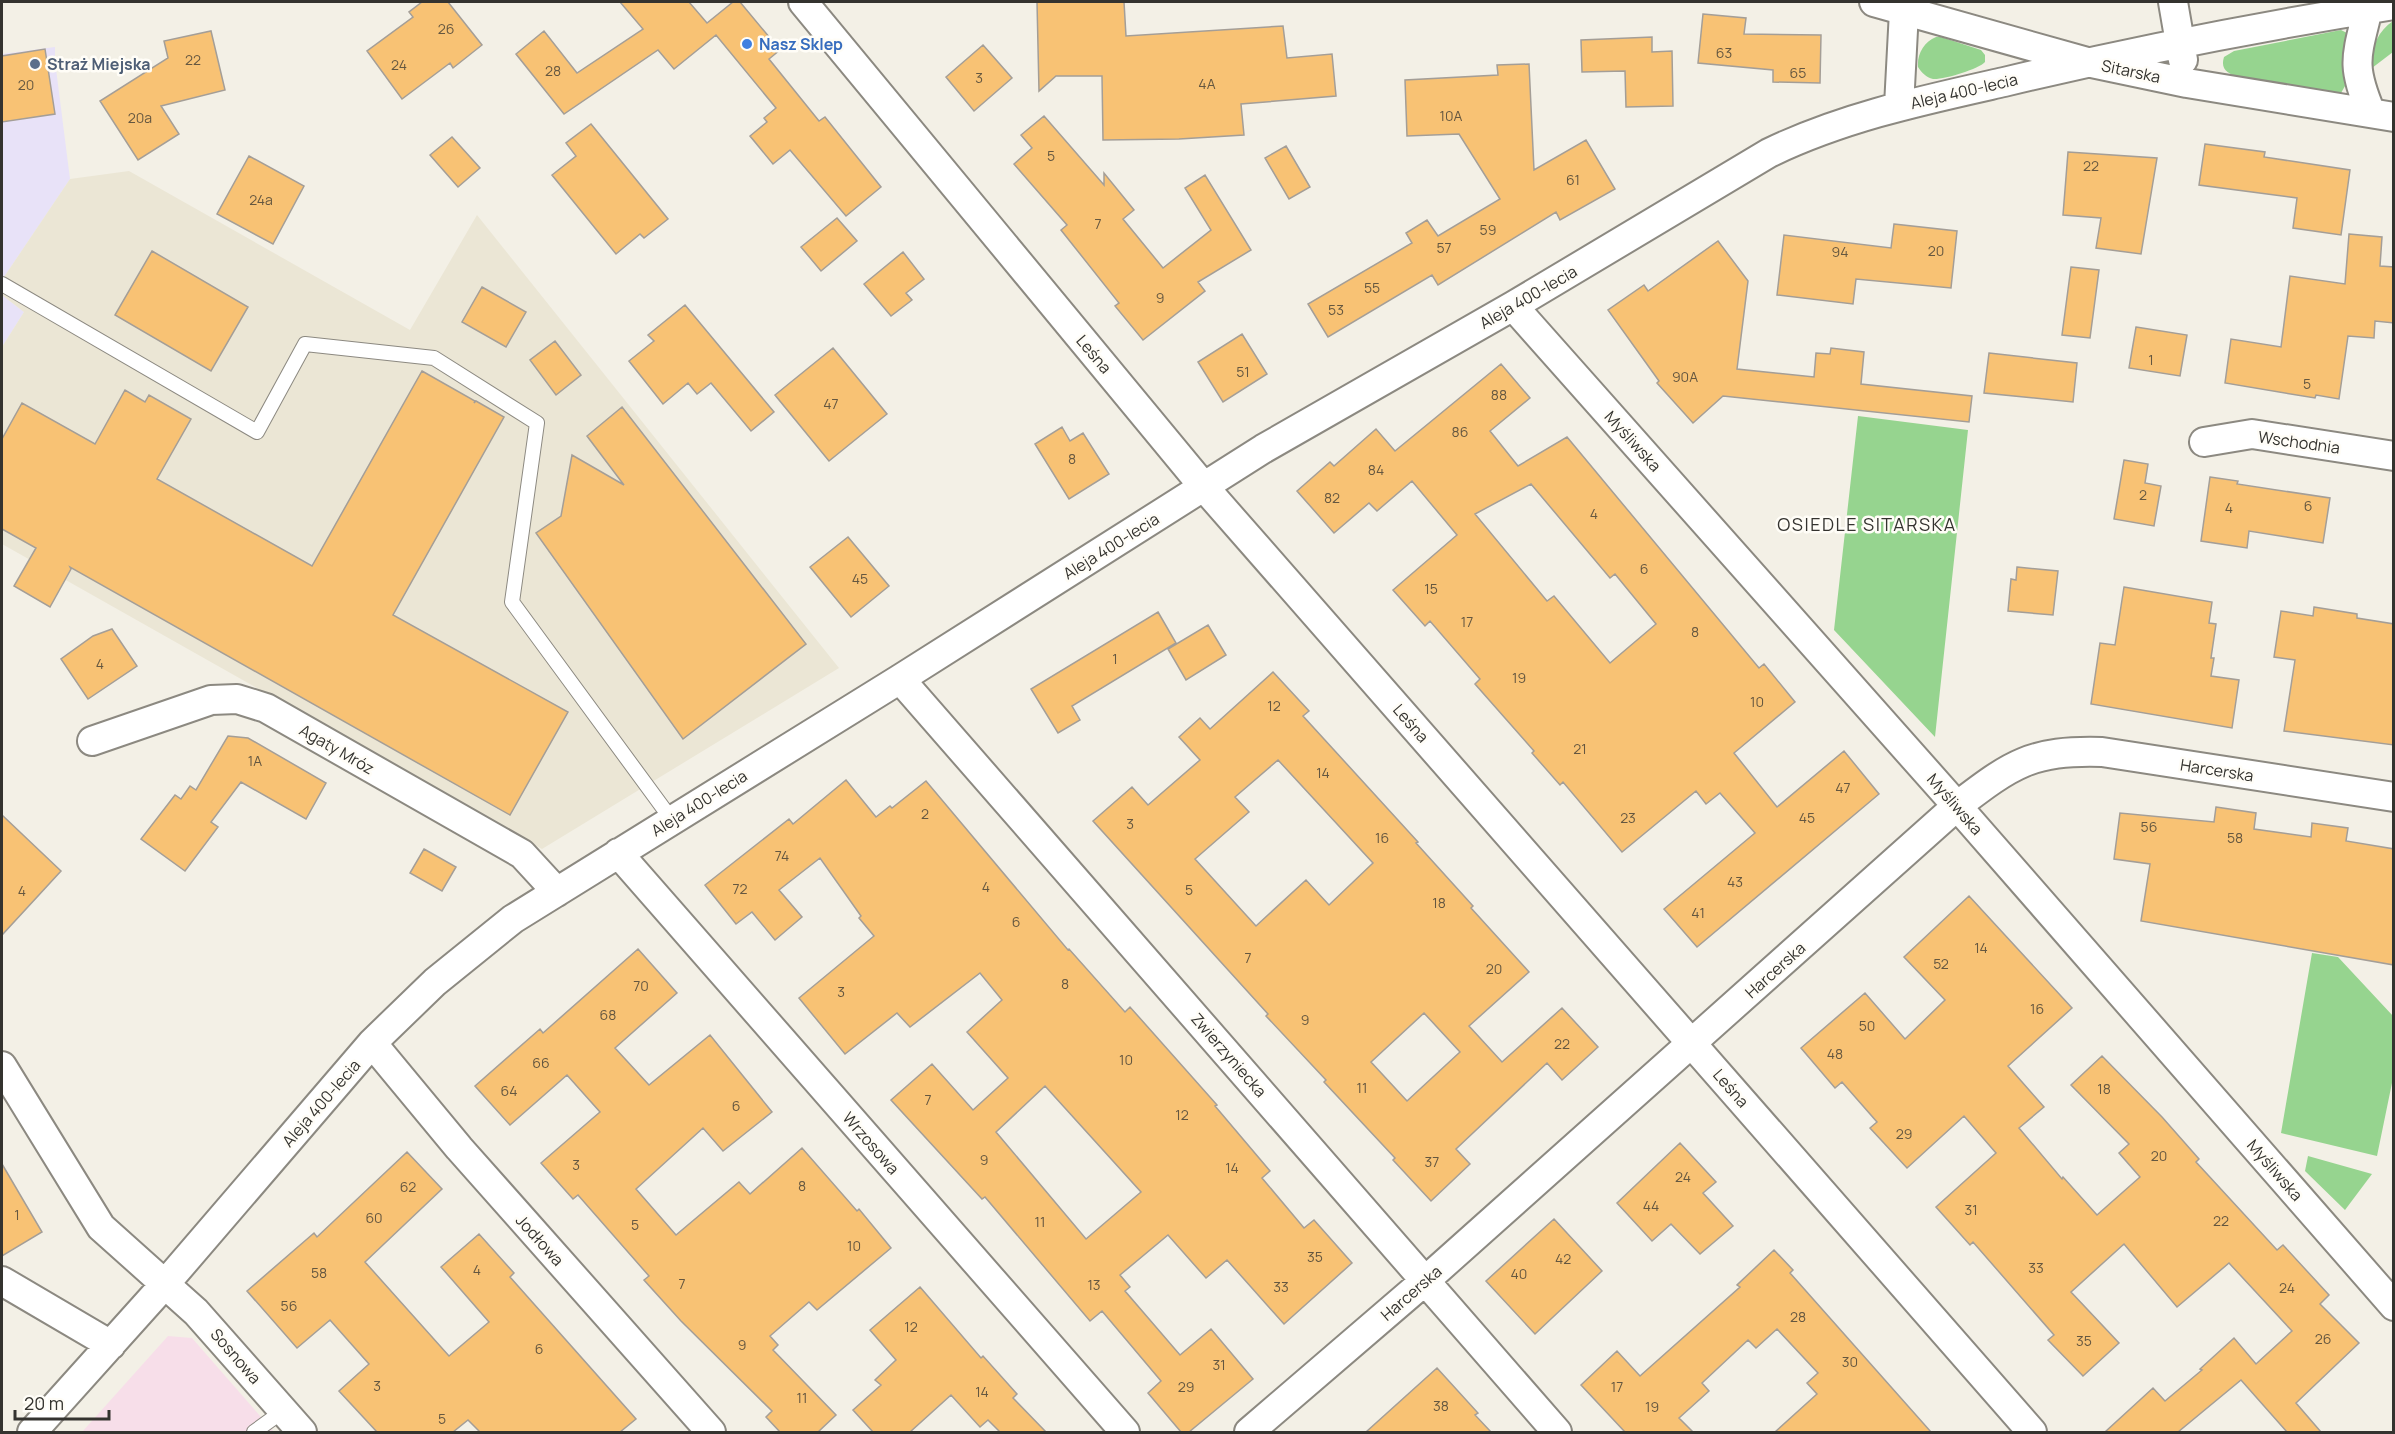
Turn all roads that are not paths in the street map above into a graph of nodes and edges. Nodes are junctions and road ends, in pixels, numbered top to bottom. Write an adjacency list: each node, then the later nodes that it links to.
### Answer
1 (803, 2): 15 (street, Leśna)
2 (1874, 2): 4 (street, Sitarska)
3 (2173, 2): 6 (street)
4 (1903, 6): 7 (street, Sitarska); 9 (street)
5 (2381, 7): 6 (street, Aleja 400-lecia); 10 (street)
6 (2180, 43): 7 (street, Aleja 400-lecia); 8 (street)
7 (2087, 62): 8 (street, Sitarska); 9 (street, Aleja 400-lecia)
8 (2187, 83): 10 (street, Sitarska)
9 (1899, 106): 12 (street, Aleja 400-lecia)
10 (2382, 115)
11 (2, 284): 20 (lane)
12 (1513, 306): 15 (street, Aleja 400-lecia); 19 (street, Myśliwska)
13 (2204, 442): 14 (street, Wschodnia)
14 (2394, 456)
15 (1204, 487): 16 (street, Aleja 400-lecia); 24 (street, Leśna)
16 (900, 679): 20 (street, Aleja 400-lecia); 26 (street, Zwierzyniecka)
17 (92, 741): 22 (street, Agaty Mróz)
18 (2394, 797): 19 (street, Harcerska)
19 (1957, 806): 24 (street, Harcerska); 29 (street, Myśliwska)
20 (672, 820): 21 (street, Aleja 400-lecia)
21 (618, 853): 22 (street, Aleja 400-lecia); 36 (street, Wrzosowa)
22 (557, 892): 23 (street, Aleja 400-lecia)
23 (372, 1043): 28 (street, Aleja 400-lecia); 35 (street, Jodłowa)
24 (1692, 1044): 26 (street, Harcerska); 39 (street, Leśna)
25 (2, 1066): 28 (street, Sosnowa)
26 (1426, 1280): 37 (street, Harcerska); 38 (street, Zwierzyniecka)
27 (2, 1281): 30 (street)
28 (165, 1284): 30 (street, Aleja 400-lecia); 31 (street, Sosnowa)
29 (2394, 1306)
30 (111, 1345): 32 (street, Aleja 400-lecia)
31 (283, 1411): 33 (lane); 34 (street, Sosnowa)
32 (32, 1432)
33 (254, 1432)
34 (302, 1432)
35 (711, 1432)
36 (1125, 1432)
37 (1249, 1432)
38 (1557, 1432)
39 (2032, 1432)

